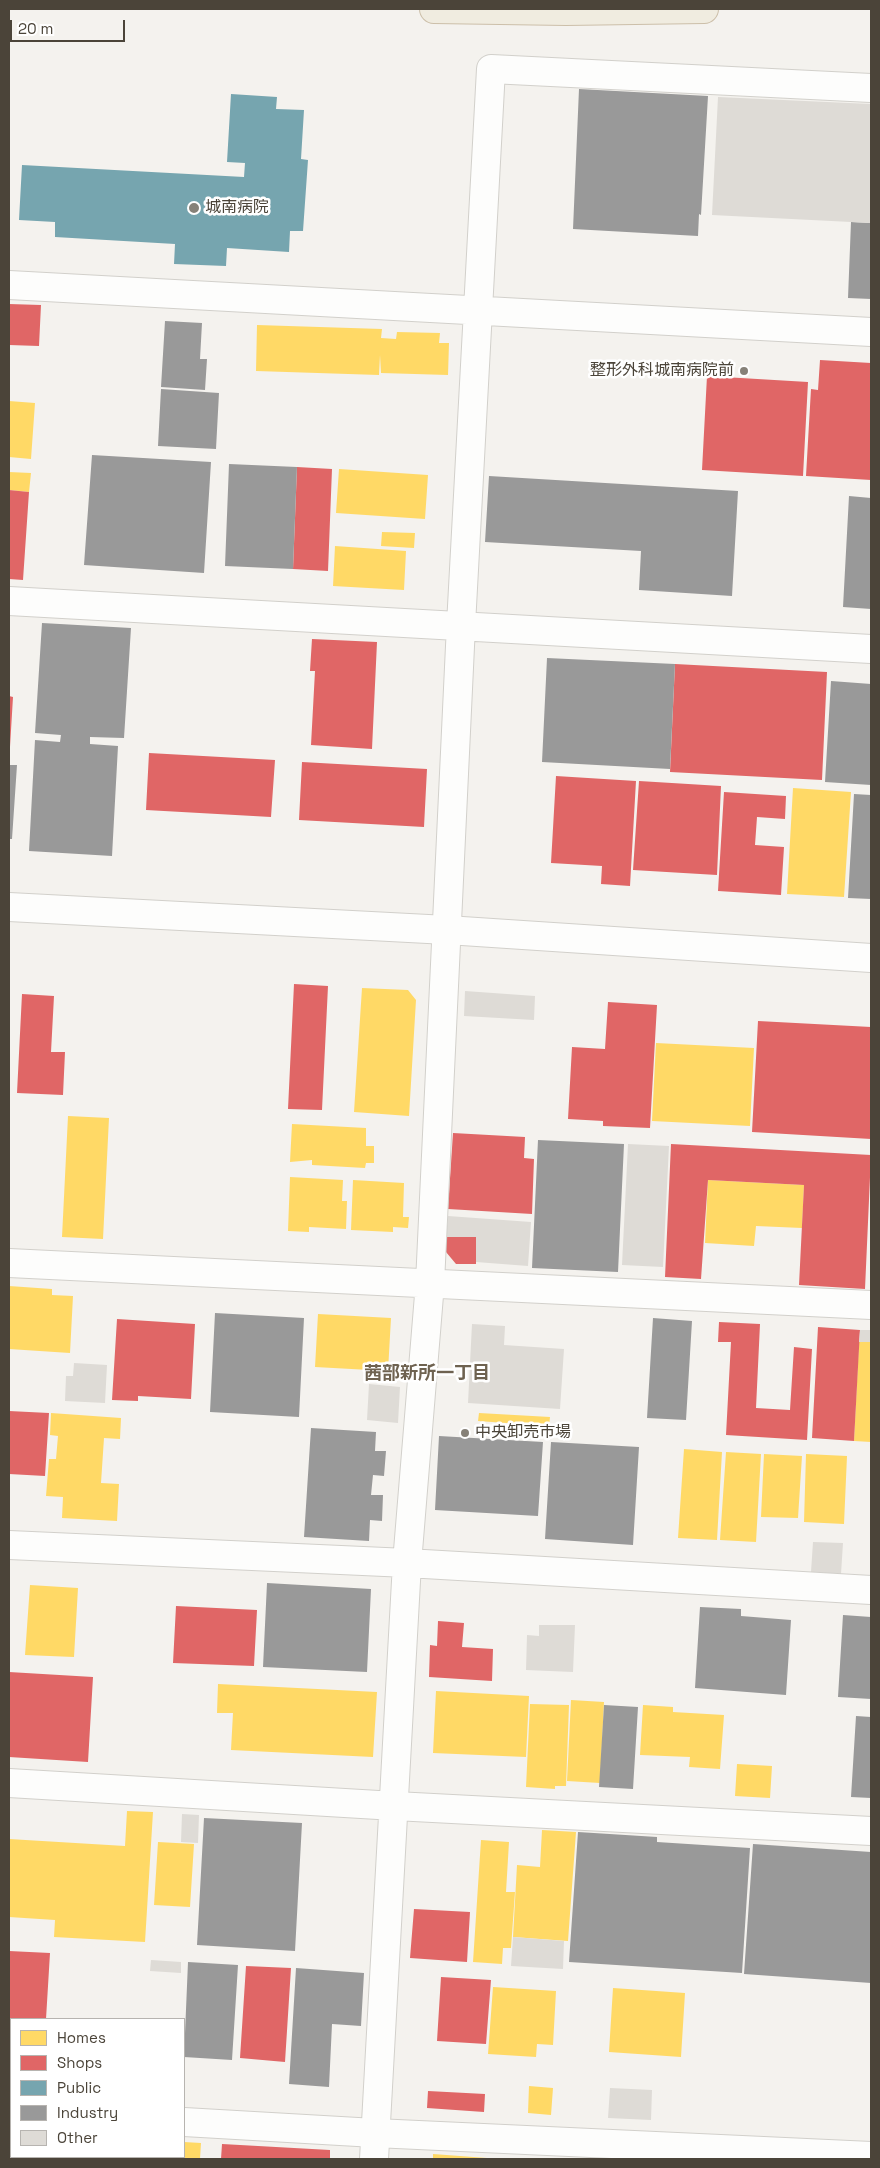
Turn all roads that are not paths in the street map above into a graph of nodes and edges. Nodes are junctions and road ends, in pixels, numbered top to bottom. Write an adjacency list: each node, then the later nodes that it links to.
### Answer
1 (434, 9): 2 (highway)
2 (704, 9)
3 (871, 88): 5 (street)
4 (9, 285): 5 (street)
5 (479, 310): 6 (street); 8 (street)
6 (871, 332)
7 (9, 601): 8 (street)
8 (461, 625): 9 (street); 11 (street)
9 (871, 649)
10 (9, 907): 11 (street)
11 (447, 930): 12 (street); 14 (street)
12 (871, 958)
13 (9, 1263): 14 (street)
14 (430, 1284): 15 (street); 17 (street)
15 (871, 1305)
16 (9, 1545): 17 (street)
17 (407, 1563): 18 (street); 20 (street)
18 (871, 1590)
19 (9, 1783): 20 (street)
20 (395, 1806): 21 (street); 23 (street)
21 (871, 1831)
22 (185, 2122): 23 (street)
23 (375, 2146): 24 (street)
24 (871, 2156)

